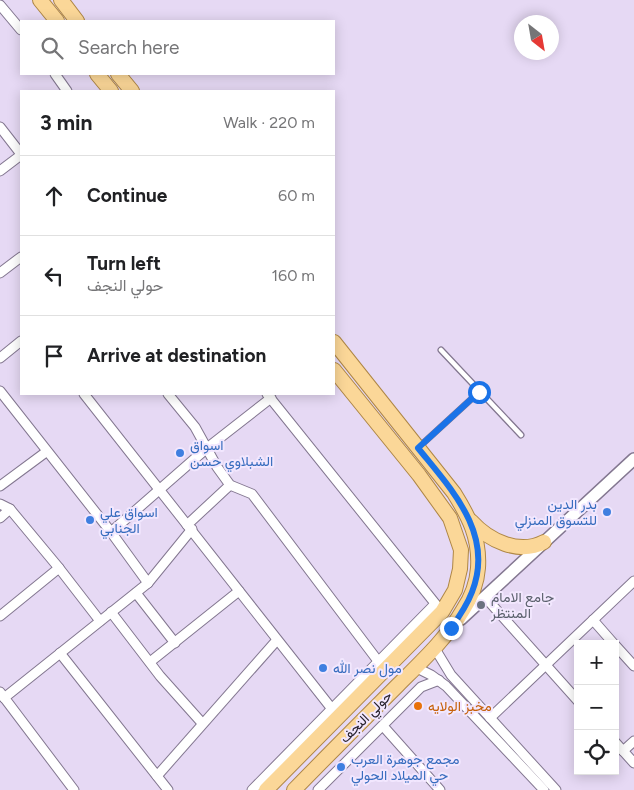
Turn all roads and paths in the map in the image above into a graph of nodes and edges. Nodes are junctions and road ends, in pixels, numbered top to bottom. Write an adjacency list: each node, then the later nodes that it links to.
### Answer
1 (40, 0): 4 (main road)
2 (61, 0): 5 (main road)
3 (0, 5): 6 (street)
4 (55, 20)
5 (76, 20)
6 (20, 29)
7 (56, 75): 11 (street)
8 (98, 75): 10 (main road)
9 (119, 75): 12 (main road)
10 (106, 89)
11 (66, 90)
12 (131, 90)
13 (0, 127): 14 (street)
14 (20, 153)
15 (20, 155): 16 (street)
16 (0, 171)
17 (20, 258): 18 (street)
18 (0, 273)
19 (20, 342): 22 (street)
20 (335, 343): 31 (main road, حولي النجف)
21 (441, 350): 25 (lane)
22 (0, 358)
23 (335, 371): 50 (main road, حولي النجف)
24 (0, 392): 32 (street)
25 (479, 392): 29 (lane); 31 (lane)
26 (85, 395): 36 (street)
27 (169, 395): 30 (street)
28 (269, 396): 30 (street); 50 (street)
29 (521, 435)
30 (207, 448): 34 (street); 36 (street)
31 (418, 448): 40 (main road, حولي النجف)
32 (46, 452): 35 (street); 42 (street)
33 (632, 465): 43 (street)
34 (230, 485): 41 (street); 62 (street)
35 (0, 486)
36 (160, 490): 41 (street); 42 (street)
37 (0, 504): 38 (street)
38 (10, 509): 39 (street); 44 (street)
39 (0, 518)
40 (471, 521): 43 (main road); 55 (main road, حولي النجف)
41 (189, 527): 46 (street); 47 (street)
42 (111, 532): 46 (street)
43 (544, 542): 49 (street)
44 (60, 568): 52 (street); 54 (street)
45 (634, 581): 53 (street)
46 (148, 583): 48 (street)
47 (239, 591): 56 (street); 58 (street)
48 (136, 593): 51 (street); 58 (street)
49 (485, 597): 55 (street); 64 (street)
50 (438, 608): 62 (street); 82 (main road, حولي النجف)
51 (111, 612): 54 (street); 63 (street)
52 (0, 616)
53 (594, 620): 57 (street); 64 (street)
54 (100, 621): 61 (street)
55 (451, 628): 59 (main road, حولي النجف)
56 (277, 640): 70 (street); 72 (street)
57 (612, 640)
58 (175, 643): 63 (street)
59 (434, 647): 66 (main road, حولي النجف); 71 (street)
60 (619, 649): 65 (street)
61 (60, 653): 68 (street); 78 (street)
62 (378, 661): 70 (street)
63 (150, 662): 72 (street)
64 (546, 665): 69 (street); 71 (street)
65 (634, 666)
66 (415, 667): 67 (street); 83 (main road, حولي النجف)
67 (439, 680): 73 (street); 86 (street)
68 (2, 695): 79 (street)
69 (574, 696)
70 (332, 709): 81 (street)
71 (490, 718): 87 (street)
72 (202, 723): 78 (street)
73 (383, 726): 84 (street); 85 (street)
74 (634, 741): 76 (street)
75 (619, 746): 76 (street)
76 (623, 751): 77 (street)
77 (634, 763)
78 (157, 776): 80 (street)
79 (74, 790)
80 (168, 790)
81 (252, 790)
82 (266, 790)
83 (294, 790)
84 (318, 790)
85 (440, 790)
86 (544, 790)
87 (556, 790)

